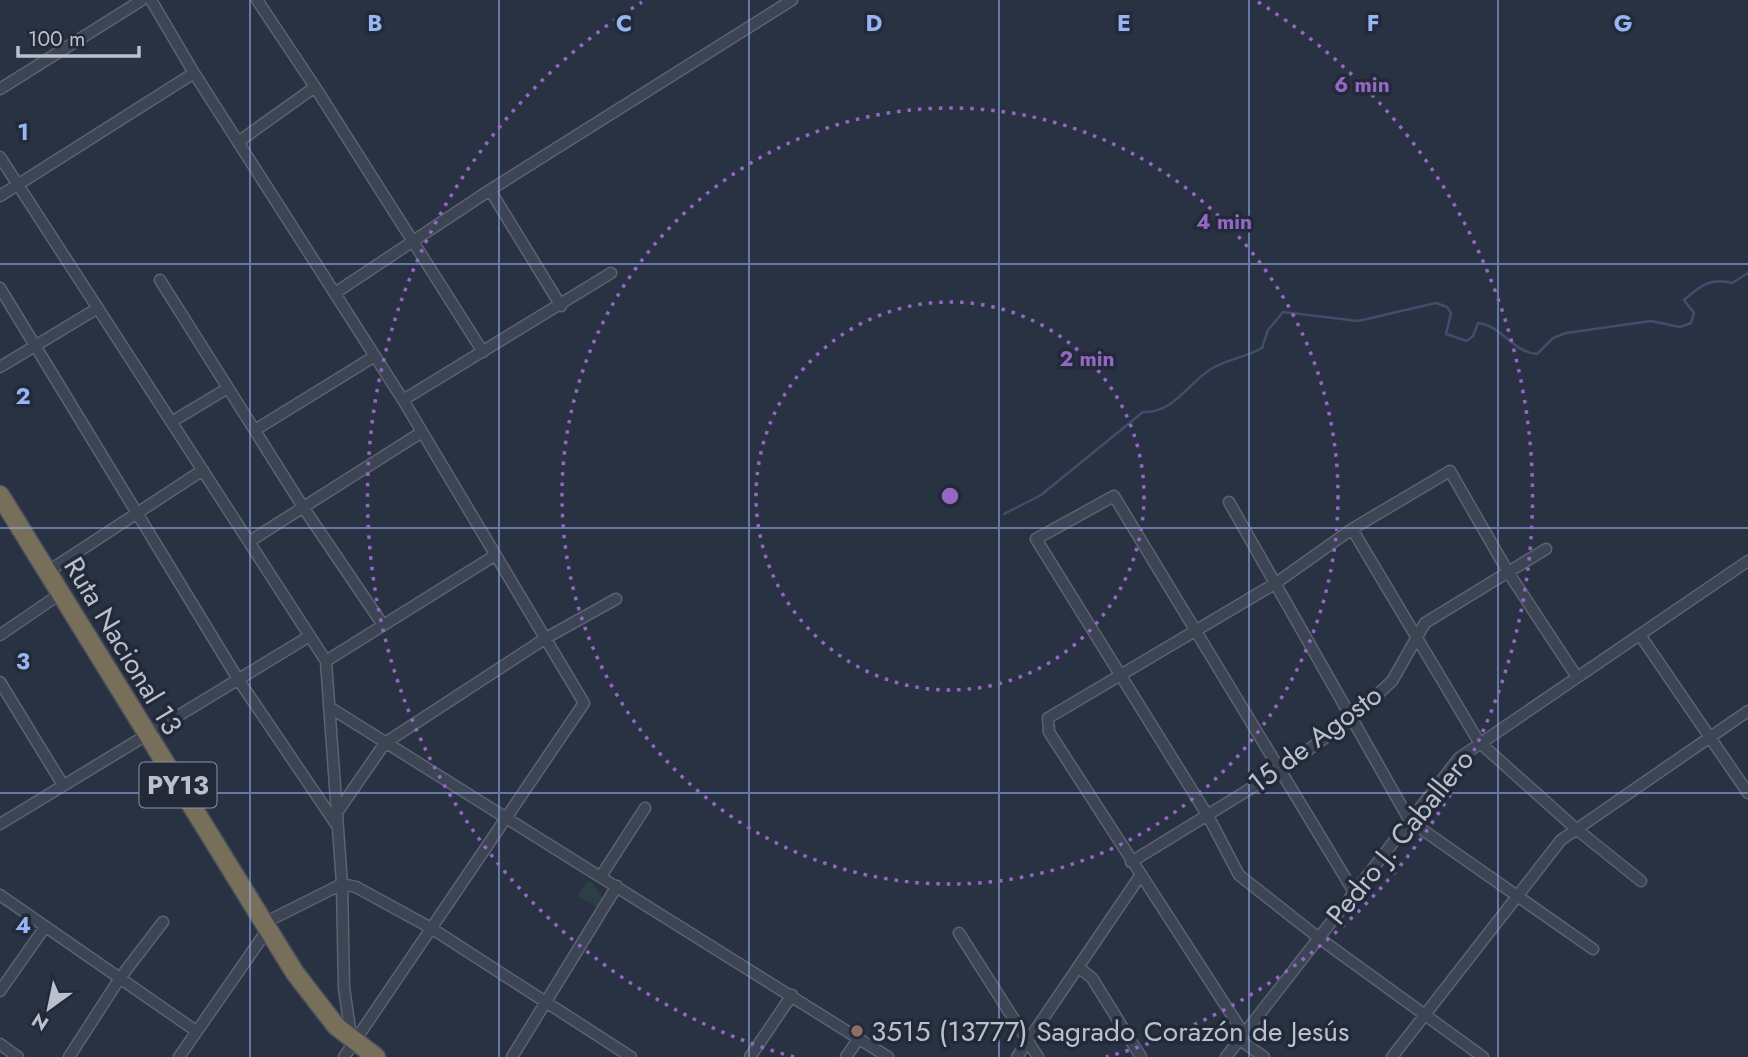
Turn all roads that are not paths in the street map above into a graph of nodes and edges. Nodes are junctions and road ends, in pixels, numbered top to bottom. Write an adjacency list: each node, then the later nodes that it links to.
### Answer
1 (142, 0): 7 (street)
2 (151, 0): 5 (street)
3 (257, 0): 6 (street)
4 (793, 0): 11 (street)
5 (194, 73): 8 (street); 10 (street)
6 (315, 87): 8 (street); 13 (street)
7 (0, 89)
8 (238, 142): 17 (street)
9 (0, 157): 10 (street)
10 (16, 186): 12 (street); 19 (street)
11 (490, 190): 13 (street); 18 (street)
12 (0, 196)
13 (413, 243): 17 (street); 21 (street)
14 (611, 273): 18 (street)
15 (160, 280): 24 (street)
16 (0, 288): 20 (street)
17 (335, 293): 22 (street)
18 (561, 306): 21 (street)
19 (98, 308): 20 (street); 26 (street)
20 (35, 348): 23 (street); 33 (street)
21 (483, 352): 25 (street)
22 (375, 356): 25 (street); 27 (street)
23 (0, 367)
24 (228, 388): 26 (street); 27 (street)
25 (403, 400): 28 (street)
26 (173, 421): 29 (street)
27 (255, 430): 32 (street)
28 (422, 432): 32 (street); 37 (street)
29 (203, 470): 33 (street); 35 (street)
30 (0, 495): 39 (highway, Ruta Nacional 13 / PY13)
31 (1229, 502): 41 (street)
32 (303, 507): 35 (street); 44 (street)
33 (137, 512): 39 (street); 54 (street)
34 (1352, 529): 40 (street); 41 (street); 49 (street)
35 (250, 541): 48 (street)
36 (1546, 549): 40 (street, 15 de Agosto)
37 (494, 555): 44 (street); 50 (street)
38 (1748, 561): 47 (street, Pedro J. Caballero)
39 (47, 572): 42 (highway, Ruta Nacional 13 / PY13)
40 (1508, 572): 49 (street, 15 de Agosto); 53 (street)
41 (1276, 583): 45 (street); 58 (street)
42 (60, 594): 46 (street); 59 (highway, Ruta Nacional 13 / PY13)
43 (616, 599): 50 (street)
44 (383, 625): 51 (street)
45 (1194, 631): 52 (street); 52 (street); 63 (street)
46 (0, 635)
47 (1640, 635): 53 (street, Pedro J. Caballero); 60 (street)
48 (308, 637): 51 (street); 54 (street)
49 (1415, 637): 58 (street, 15 de Agosto); 61 (street)
50 (546, 638): 62 (street); 69 (street)
51 (326, 661): 56 (street)
52 (1120, 675): 68 (street); 74 (street)
53 (1577, 677): 61 (street, Pedro J. Caballero)
54 (238, 679): 59 (street); 73 (street)
55 (0, 682): 64 (street)
56 (329, 707): 62 (street); 67 (street)
57 (1748, 710): 60 (street)
58 (1351, 719): 63 (street, 15 de Agosto); 70 (street)
59 (146, 734): 64 (street); 84 (highway, Ruta Nacional 13 / PY13)
60 (1710, 736): 65 (street); 72 (street)
61 (1479, 742): 70 (street, Pedro J. Caballero); 72 (street)
62 (385, 743): 67 (street); 69 (street)
63 (1279, 771): 68 (street, 15 de Agosto); 80 (street)
64 (64, 785): 71 (street)
65 (1748, 793)
66 (645, 807): 75 (street)
67 (338, 812): 73 (street)
68 (1208, 817): 74 (street, 15 de Agosto); 88 (street)
69 (508, 818): 75 (street); 86 (street)
70 (1410, 821): 80 (street, Pedro J. Caballero); 82 (street)
71 (0, 824)
72 (1575, 828): 77 (street); 82 (street)
73 (339, 829): 78 (street)
74 (1131, 862): 76 (street)
75 (601, 876): 79 (street)
76 (1140, 876): 90 (street); 97 (street)
77 (1641, 881)
78 (342, 884): 84 (street); 86 (street); 99 (street)
79 (617, 886): 93 (street); 94 (street)
80 (1354, 892): 88 (street, Pedro J. Caballero)
81 (0, 895): 85 (street)
82 (1516, 896): 89 (street); 95 (street)
83 (163, 922): 91 (street)
84 (266, 926): 96 (street); 99 (highway, Ruta Nacional 13 / PY13)
85 (46, 927): 91 (street); 92 (street)
86 (431, 928): 94 (street); 99 (street)
87 (959, 933): 100 (street)
88 (1319, 938): 95 (street); 97 (street, Pedro J. Caballero)
89 (1593, 949)
90 (1078, 967): 100 (street); 114 (street)
91 (120, 978): 96 (street); 103 (street)
92 (0, 991)
93 (792, 995): 98 (street); 109 (street)
94 (547, 1004): 107 (street); 108 (street)
95 (1425, 1015): 117 (street); 118 (street)
96 (196, 1031): 104 (street)
97 (1242, 1037): 115 (street, Pedro J. Caballero); 116 (street)
98 (859, 1038): 110 (street); 111 (street)
99 (353, 1041): 105 (street); 106 (highway, Ruta Nacional 13 / PY13)
100 (1028, 1041): 112 (street); 113 (street)
101 (0, 1044): 102 (street)
102 (18, 1057)
103 (69, 1057)
104 (179, 1057)
105 (344, 1057)
106 (376, 1057)
107 (512, 1057)
108 (631, 1057)
109 (750, 1057)
110 (846, 1057)
111 (888, 1057)
112 (1017, 1057)
113 (1038, 1057)
114 (1141, 1057)
115 (1226, 1057)
116 (1264, 1057)
117 (1392, 1057)
118 (1483, 1057)

